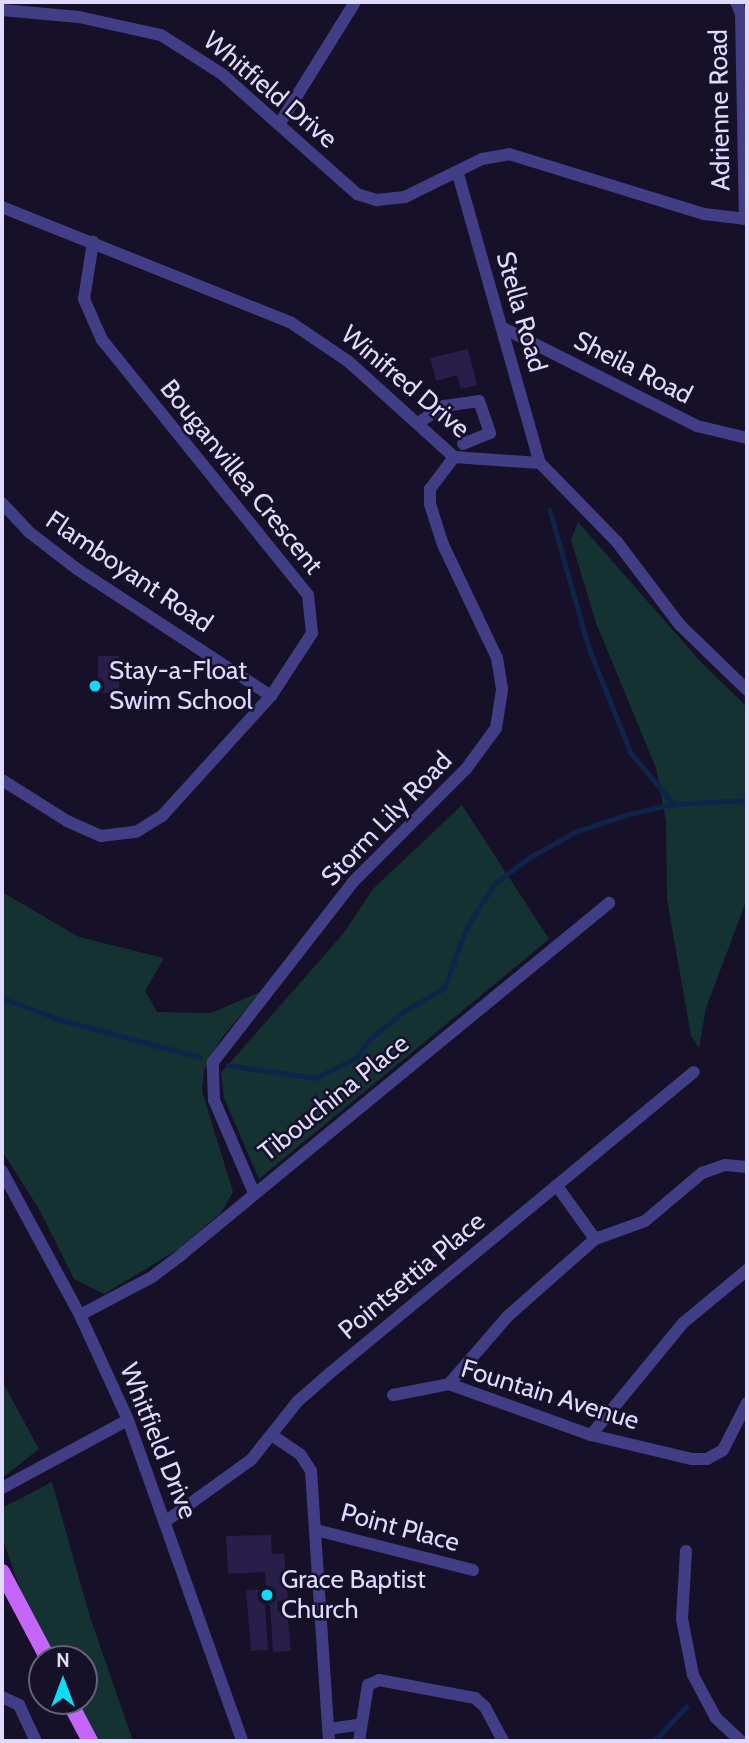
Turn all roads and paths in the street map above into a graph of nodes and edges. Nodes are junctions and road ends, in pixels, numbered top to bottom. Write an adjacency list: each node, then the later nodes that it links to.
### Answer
1 (355, 2): 4 (street)
2 (736, 2): 7 (street, Adrienne Road)
3 (2, 10): 4 (street, Whitfield Drive)
4 (280, 123): 5 (street, Whitfield Drive)
5 (458, 174): 7 (street, Whitfield Drive); 9 (street, Stella Road)
6 (2, 207): 8 (street, Winifred Drive)
7 (746, 219)
8 (93, 242): 10 (street, Winifred Drive); 17 (street, Bouganvillea Crescent)
9 (503, 328): 11 (street, Sheila Road); 14 (street, Stella Road)
10 (418, 423): 12 (street); 13 (street, Winifred Drive)
11 (747, 438)
12 (463, 444)
13 (454, 457): 14 (street, Winifred Drive); 24 (street, Storm Lily Road)
14 (540, 463): 16 (street)
15 (2, 503): 17 (street, Flamboyant Road)
16 (747, 690)
17 (271, 696): 18 (street, Bouganvillea Crescent)
18 (2, 780)
19 (609, 903): 24 (street, Tibouchina Place)
20 (694, 1072): 23 (street, Pointsettia Place)
21 (747, 1167): 25 (street)
22 (2, 1171): 27 (street, Whitfield Drive)
23 (557, 1185): 25 (street); 33 (street, Pointsettia Place)
24 (254, 1192): 27 (street, Tibouchina Place)
25 (595, 1239): 28 (street)
26 (747, 1270): 32 (street)
27 (80, 1315): 31 (street, Whitfield Drive)
28 (449, 1384): 29 (street, Fountain Avenue); 32 (street, Fountain Avenue)
29 (393, 1395)
30 (747, 1403): 32 (street, Fountain Avenue)
31 (128, 1420): 34 (street); 35 (street, Whitfield Drive)
32 (591, 1435)
33 (273, 1436): 35 (street, Pointsettia Place); 36 (street)
34 (2, 1488)
35 (166, 1521): 47 (street, Whitfield Drive)
36 (316, 1530): 38 (street, Point Place); 44 (street)
37 (686, 1551): 50 (street)
38 (473, 1570)
39 (2, 1572): 40 (main road)
40 (41, 1645)
41 (2, 1697): 45 (street)
42 (76, 1715): 46 (main road)
43 (358, 1726): 44 (street); 48 (street); 49 (street)
44 (328, 1735)
45 (36, 1741)
46 (90, 1741)
47 (242, 1741)
48 (359, 1741)
49 (503, 1741)
50 (741, 1741)

